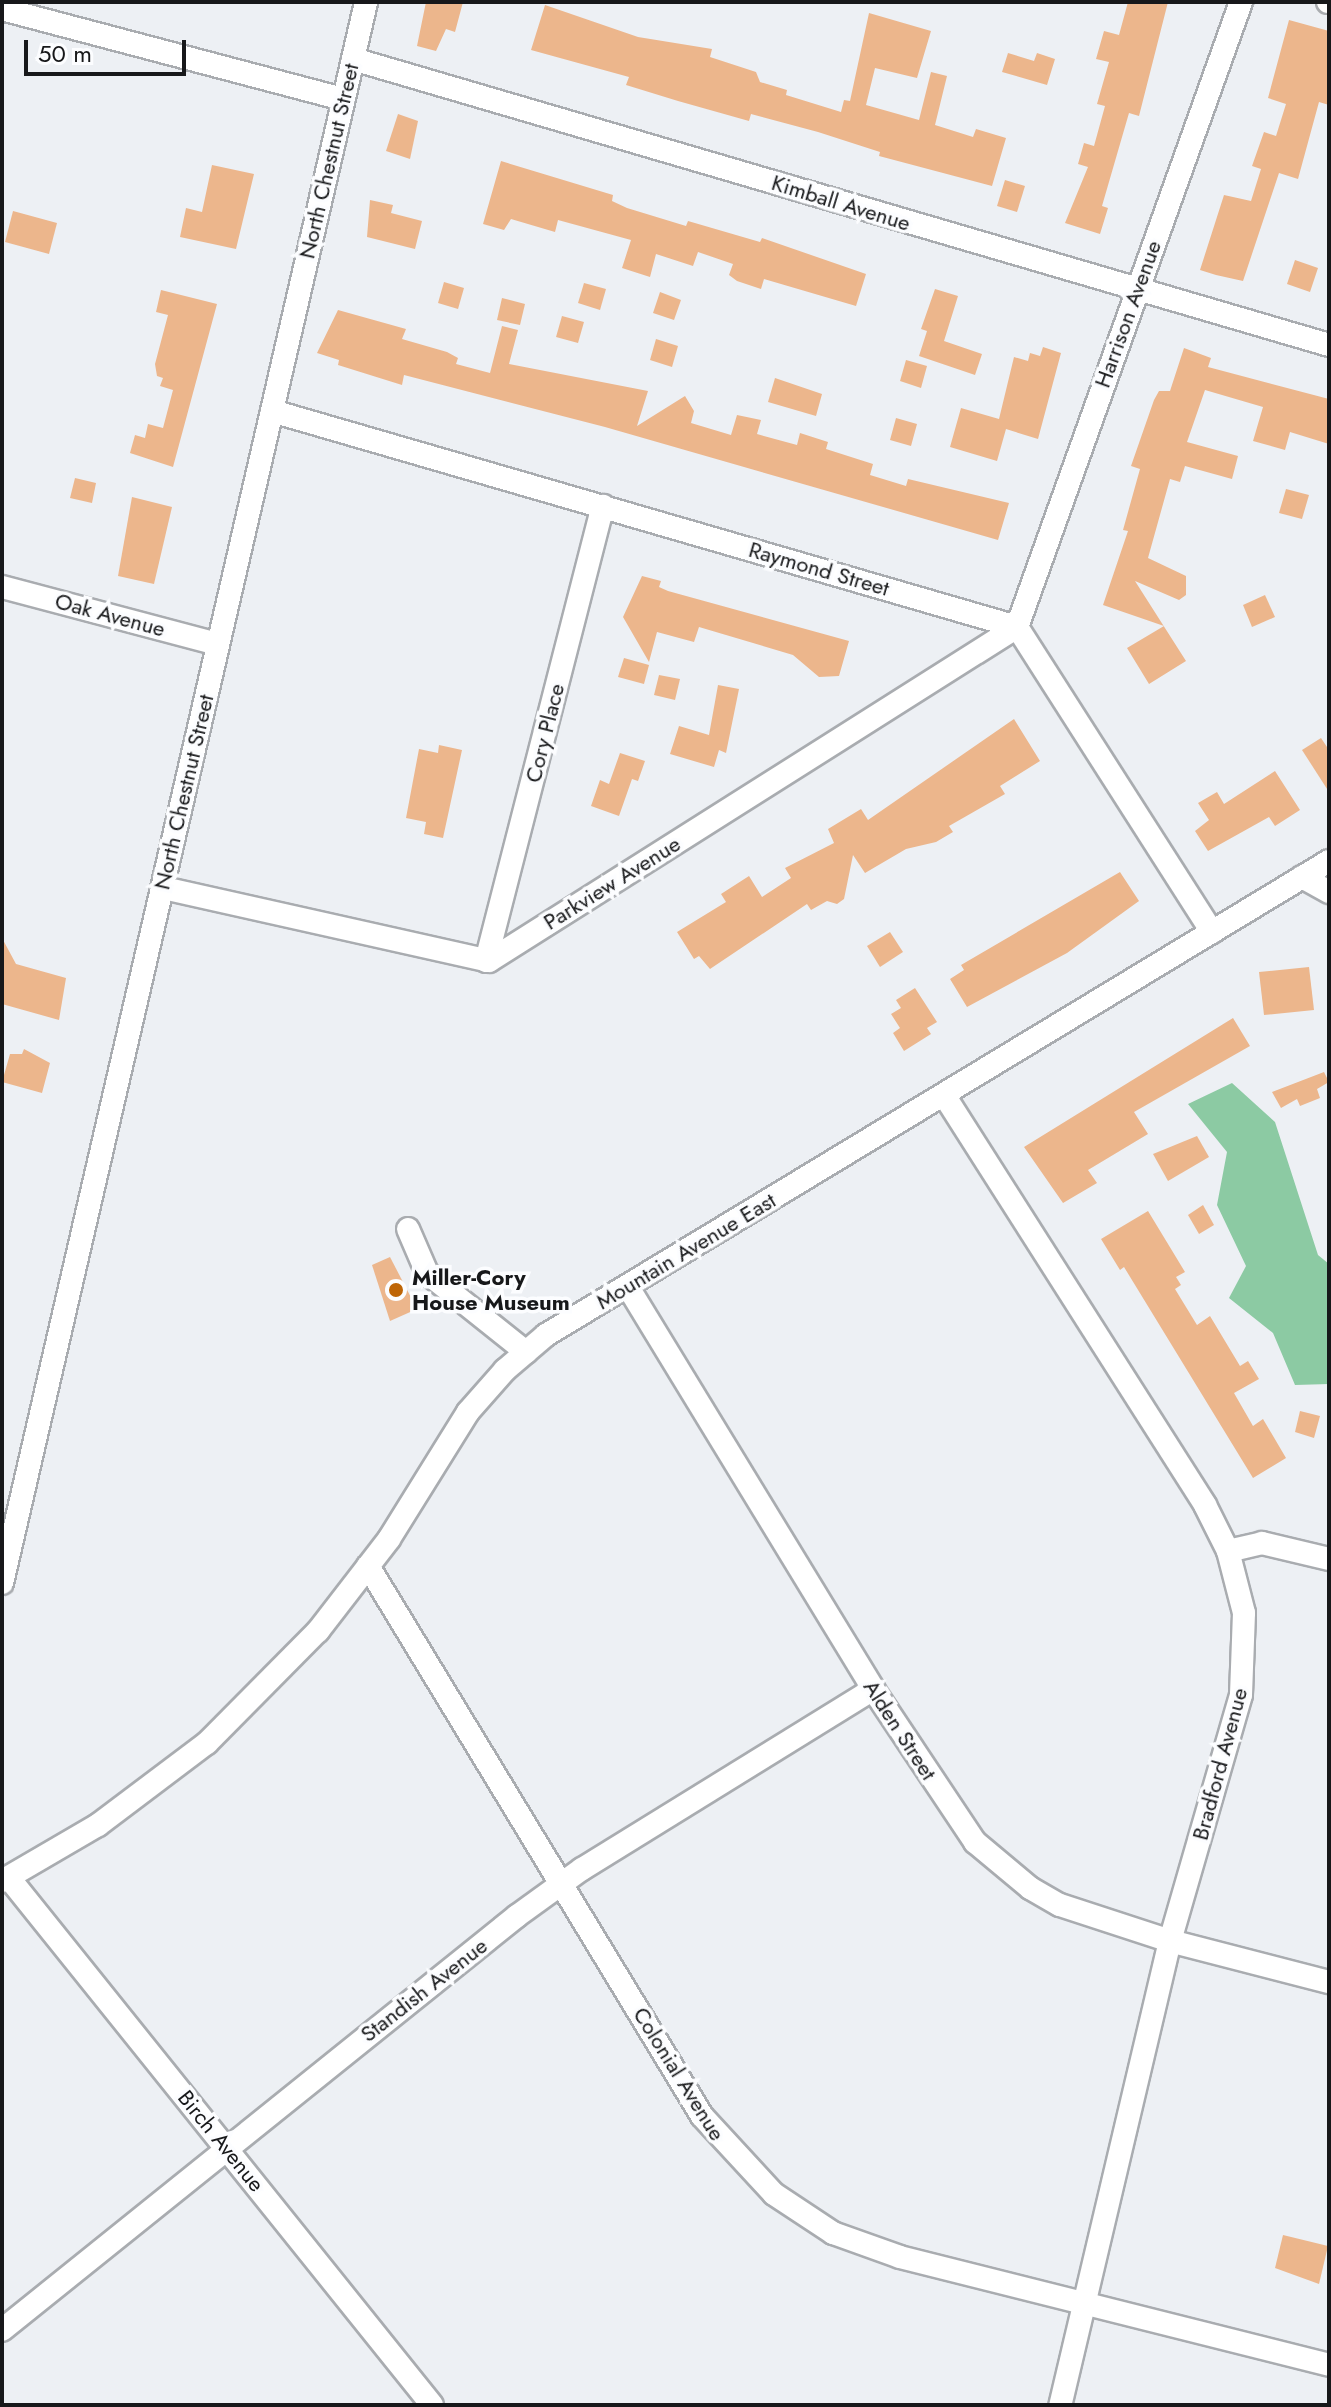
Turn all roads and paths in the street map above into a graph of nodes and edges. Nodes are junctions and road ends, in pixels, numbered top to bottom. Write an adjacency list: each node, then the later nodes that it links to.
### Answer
1 (366, 2): 4 (street, North Chestnut Street)
2 (1241, 2): 6 (street, Harrison Avenue)
3 (2, 9): 5 (street)
4 (353, 59): 5 (street, North Chestnut Street); 6 (street, Kimball Avenue)
5 (342, 99): 8 (street, North Chestnut Street)
6 (1136, 290): 7 (street, Kimball Avenue); 11 (street, Harrison Avenue)
7 (1329, 345)
8 (272, 411): 9 (street, Raymond Street); 12 (street, North Chestnut Street)
9 (603, 506): 11 (street, Raymond Street); 18 (street, Cory Place)
10 (2, 587): 12 (street, Oak Avenue)
11 (1017, 627): 17 (street); 18 (street, Parkview Avenue)
12 (218, 644): 15 (street, North Chestnut Street)
13 (1329, 861): 14 (street, Mountain Avenue East)
14 (1302, 877): 16 (street); 17 (street, Mountain Avenue East)
15 (163, 888): 18 (street); 23 (street, North Chestnut Street)
16 (1329, 892)
17 (1212, 932): 19 (street, Mountain Avenue East)
18 (486, 961)
19 (944, 1095): 21 (street, Mountain Avenue East); 24 (street, Bradford Avenue)
20 (408, 1229): 22 (street)
21 (628, 1287): 22 (street, Mountain Avenue East); 28 (street, Alden Street)
22 (526, 1352): 26 (street, Mountain Avenue East)
23 (8, 1527): 27 (street, North Chestnut Street)
24 (1228, 1551): 25 (street); 31 (street, Bradford Avenue)
25 (1329, 1559)
26 (368, 1566): 29 (street, Mountain Avenue East); 30 (street, Colonial Avenue)
27 (2, 1583)
28 (873, 1689): 30 (street, Standish Avenue); 31 (street, Alden Street)
29 (5, 1880): 33 (street, Birch Avenue)
30 (561, 1883): 33 (street, Standish Avenue); 34 (street, Colonial Avenue)
31 (1170, 1941): 32 (street, Alden Street); 34 (street, Bradford Avenue)
32 (1329, 1982)
33 (226, 2147): 35 (street, Standish Avenue); 37 (street, Birch Avenue)
34 (1084, 2302): 36 (street, Colonial Avenue); 38 (street, Bradford Avenue)
35 (2, 2330)
36 (1329, 2365)
37 (432, 2405)
38 (1060, 2405)

